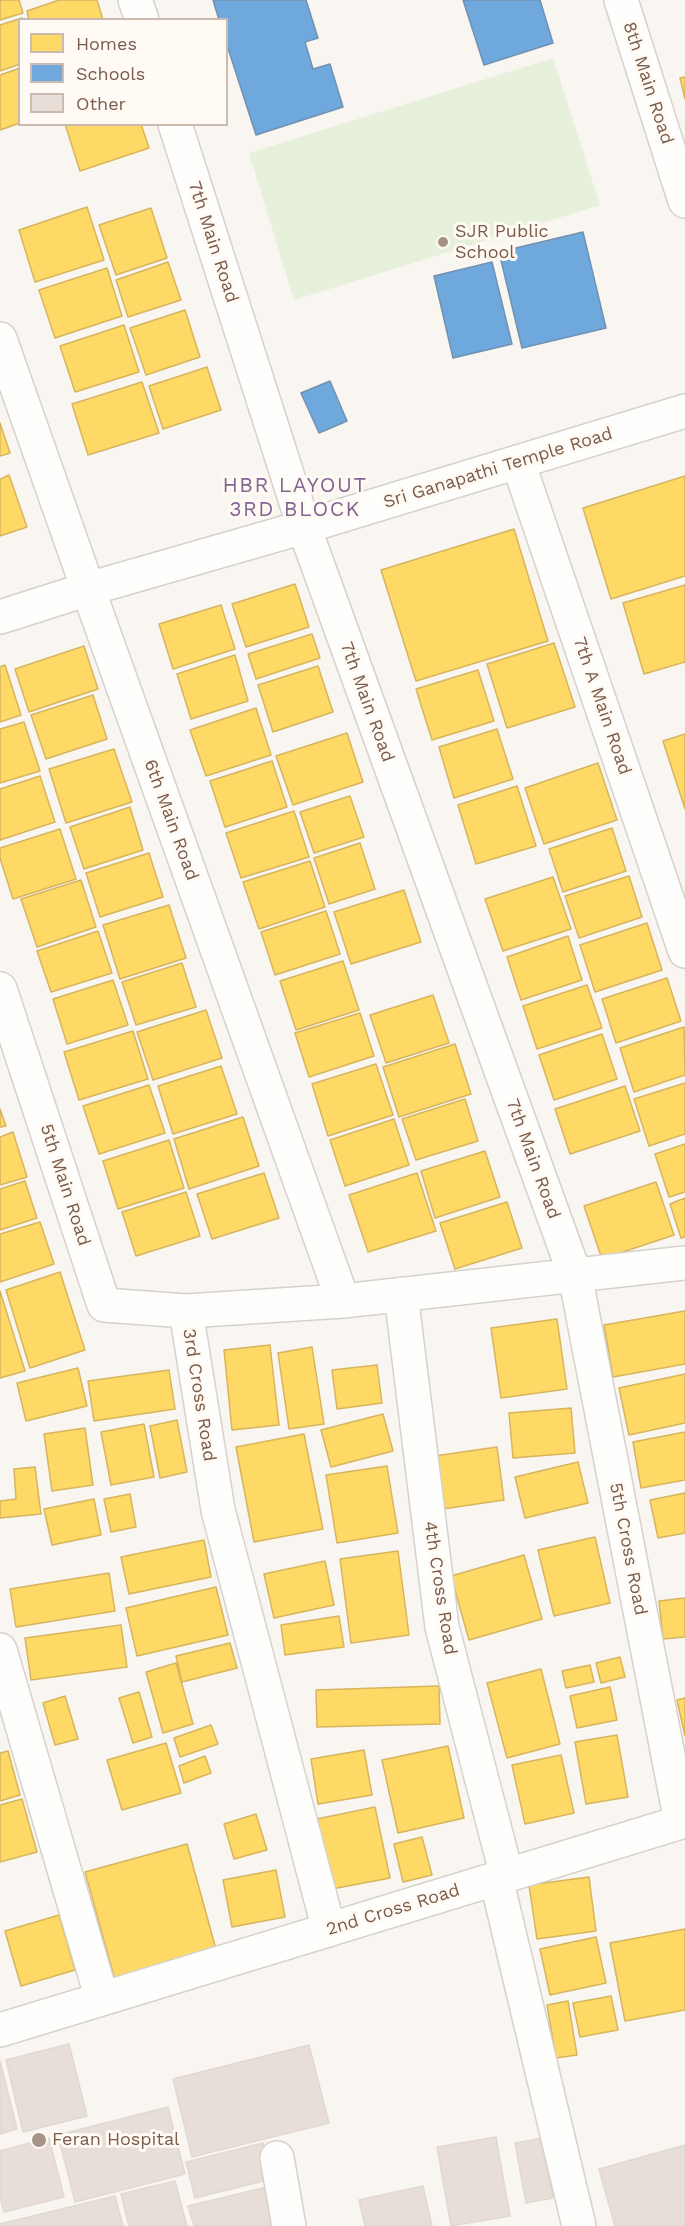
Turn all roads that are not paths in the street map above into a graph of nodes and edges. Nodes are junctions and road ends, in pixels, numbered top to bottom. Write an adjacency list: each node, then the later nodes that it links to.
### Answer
1 (135, 0): 3 (street)
2 (621, 0): 5 (street, 8th Main Road)
3 (141, 18)
4 (176, 126): 9 (street, 7th Main Road)
5 (685, 201)
6 (0, 339): 10 (street, 6th Main Road)
7 (685, 411): 8 (street, Sri Ganapathi Temple Road)
8 (518, 462): 9 (street, Sri Ganapathi Temple Road); 12 (street, 7th A Main Road)
9 (304, 527): 10 (street, Sri Ganapathi Temple Road); 15 (street, 7th Main Road)
10 (88, 589): 11 (street, Sri Ganapathi Temple Road); 17 (street, 6th Main Road)
11 (0, 617)
12 (685, 951)
13 (0, 988): 18 (street, 5th Main Road)
14 (685, 1263): 15 (street, 3rd Cross Road)
15 (575, 1275): 16 (street, 3rd Cross Road); 20 (street, 5th Cross Road)
16 (401, 1294): 17 (street, 3rd Cross Road); 21 (street, 4th Cross Road)
17 (344, 1301): 18 (street, 3rd Cross Road)
18 (186, 1311): 22 (street, 3rd Cross Road)
19 (0, 1650): 23 (street)
20 (683, 1822): 21 (street, 2nd Cross Road)
21 (502, 1877): 22 (street, 2nd Cross Road); 27 (street, 4th Cross Road)
22 (329, 1930): 23 (street, 2nd Cross Road)
23 (102, 1999): 24 (street, 2nd Cross Road)
24 (0, 2030)
25 (277, 2158): 26 (street)
26 (289, 2226)
27 (579, 2226)

